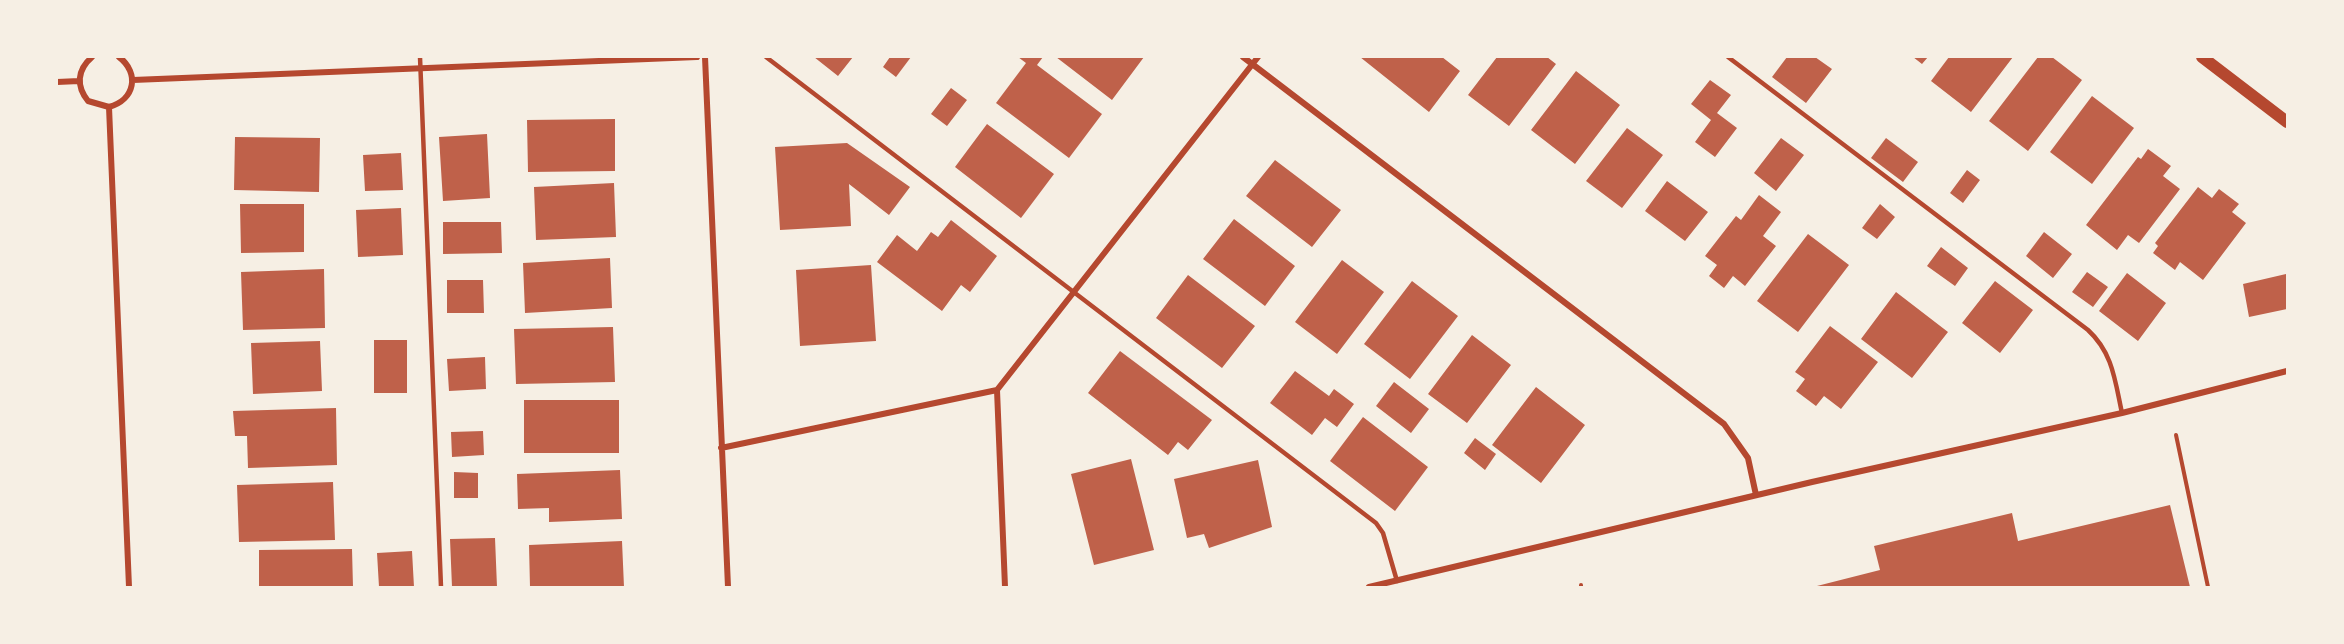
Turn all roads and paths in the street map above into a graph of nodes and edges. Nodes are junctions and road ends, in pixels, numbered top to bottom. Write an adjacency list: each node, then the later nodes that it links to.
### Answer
1 (92, 57): 14 (street)
2 (119, 57): 13 (street)
3 (420, 57): 12 (lane)
4 (697, 57): 12 (street)
5 (705, 57): 23 (street)
6 (766, 57): 18 (lane)
7 (1243, 57): 11 (street)
8 (1258, 57): 11 (street)
9 (1728, 57): 21 (lane)
10 (2202, 57): 17 (main road)
11 (1253, 64): 18 (street); 24 (street)
12 (421, 69): 13 (street); 27 (lane)
13 (133, 80): 16 (street)
14 (79, 81): 15 (street); 16 (street)
15 (57, 82)
16 (109, 107): 26 (street)
17 (2287, 122)
18 (1074, 290): 20 (street); 25 (lane)
19 (2287, 371): 21 (street)
20 (997, 390): 23 (street); 29 (street)
21 (2122, 413): 24 (street)
22 (2176, 435): 31 (path)
23 (722, 448): 28 (street)
24 (1756, 495): 25 (street)
25 (1398, 584): 30 (street)
26 (129, 587)
27 (441, 587)
28 (728, 587)
29 (1005, 587)
30 (1369, 587)
31 (2208, 587)

